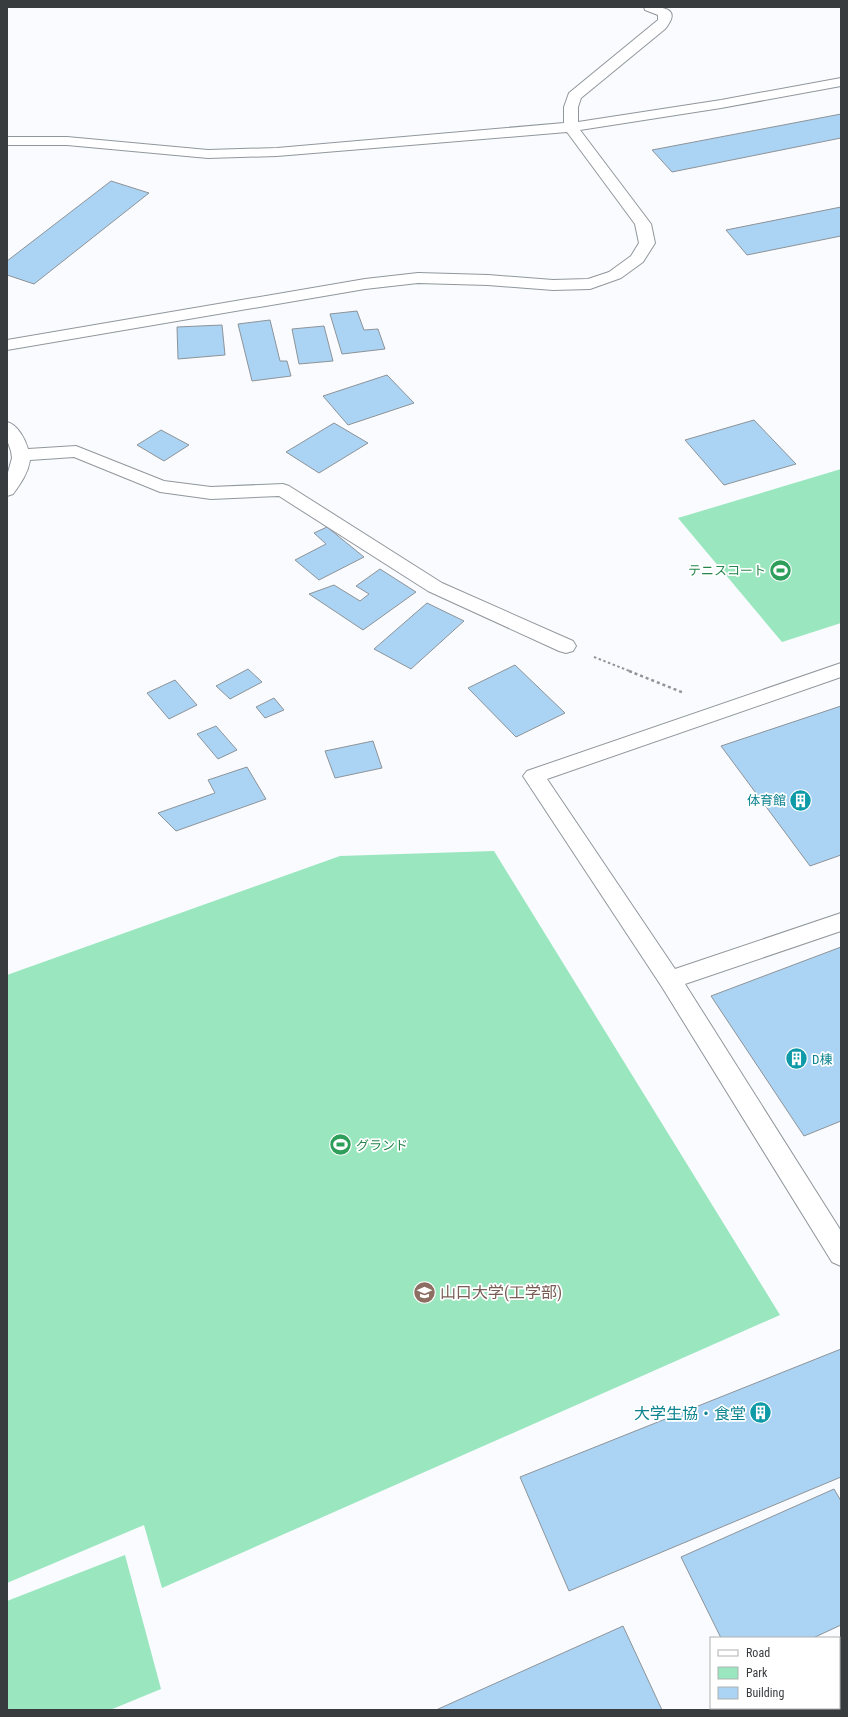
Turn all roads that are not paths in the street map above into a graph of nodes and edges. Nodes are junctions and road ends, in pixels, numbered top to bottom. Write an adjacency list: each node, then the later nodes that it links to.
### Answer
1 (650, 7): 3 (street)
2 (841, 82): 3 (street)
3 (570, 127): 5 (street); 7 (street)
4 (7, 134): 5 (street)
5 (31, 140): 6 (street)
6 (7, 142)
7 (7, 345)
8 (7, 427): 9 (street)
9 (22, 455): 10 (street); 11 (street)
10 (7, 490)
11 (566, 646)
12 (841, 670): 14 (street)
13 (841, 922): 14 (street)
14 (670, 980): 15 (street)
15 (841, 1254)

